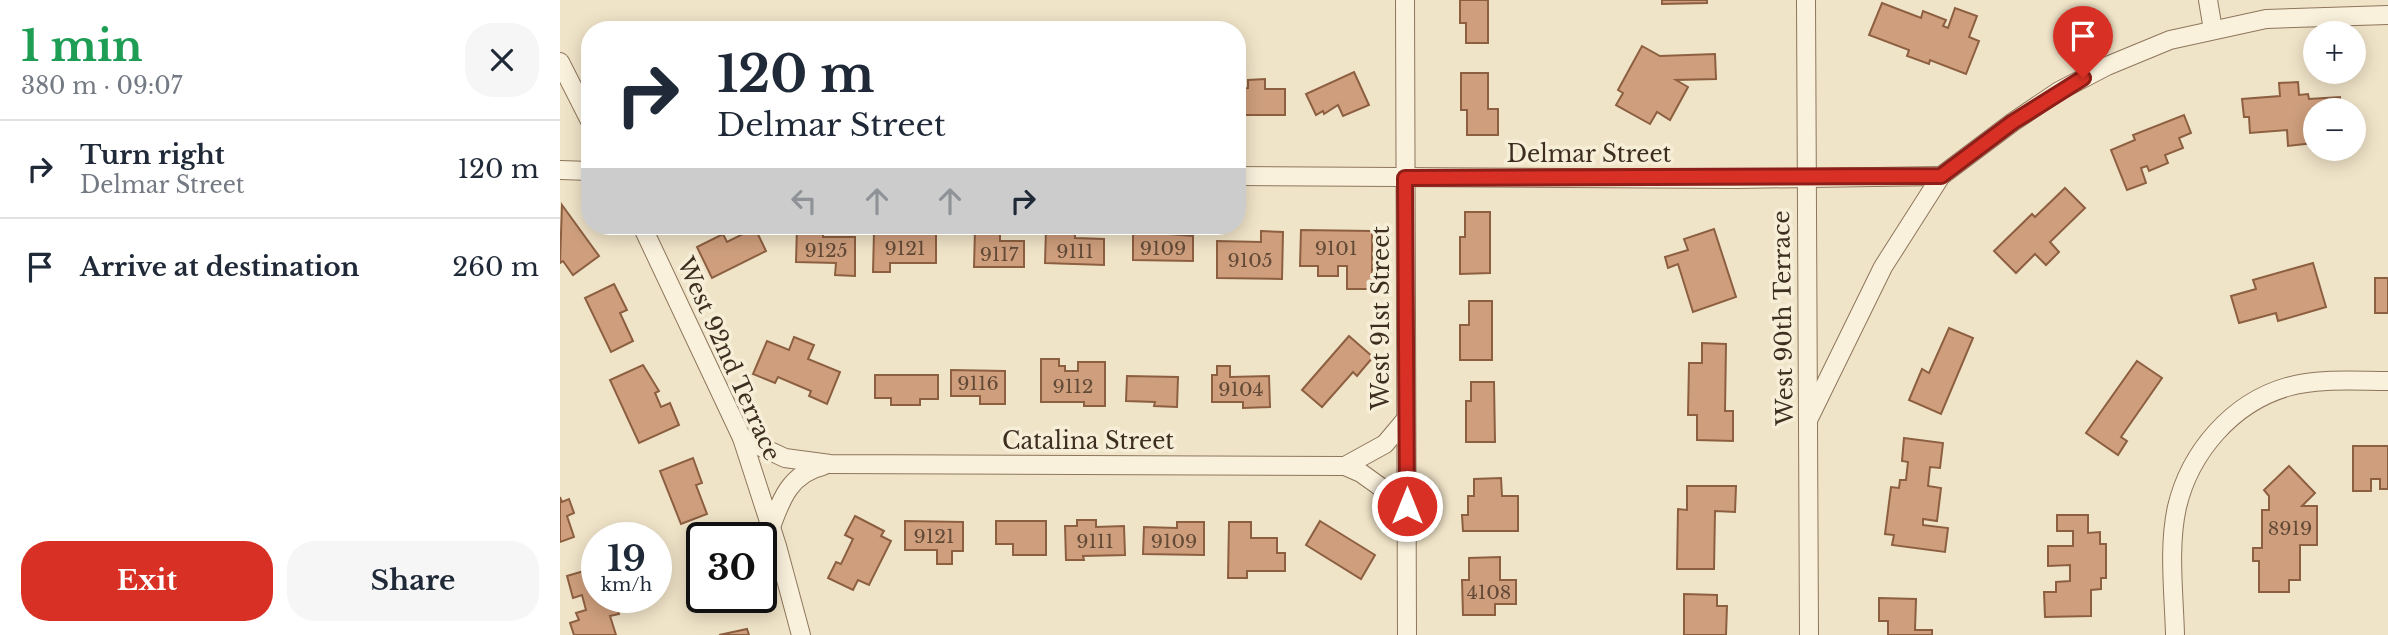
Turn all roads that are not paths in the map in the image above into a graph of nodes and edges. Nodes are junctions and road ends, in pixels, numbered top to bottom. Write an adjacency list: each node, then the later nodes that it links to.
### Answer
1 (1405, 0): 13 (street, West 91st Street)
2 (1806, 0): 12 (street, West 90th Terrace)
3 (2208, 0): 5 (street)
4 (2388, 15): 5 (street)
5 (2214, 30): 11 (street)
6 (560, 62): 7 (street)
7 (581, 103)
8 (560, 170): 9 (street)
9 (581, 171)
10 (1246, 176): 13 (street, Delmar Street)
11 (1941, 176): 12 (street, Delmar Street); 16 (street)
12 (1806, 177): 13 (street, Delmar Street); 16 (street, West 90th Terrace)
13 (1405, 178): 17 (street, West 91st Street)
14 (646, 235): 18 (street, West 92nd Terrace)
15 (2388, 381): 28 (street)
16 (1809, 418): 27 (street, West 90th Terrace)
17 (1406, 419): 20 (street, Catalina Street); 21 (street, West 91st Street)
18 (742, 438): 19 (street, Catalina Street); 22 (street, West 92nd Terrace)
19 (830, 464): 20 (street, Catalina Street); 23 (street, Catalina Street)
20 (1345, 466): 21 (street, Catalina Street)
21 (1407, 506): 26 (street, West 91st Street)
22 (769, 522)
23 (773, 522)
24 (777, 549): 25 (street, West 92nd Terrace)
25 (800, 635)
26 (1407, 635)
27 (1809, 635)
28 (2175, 635)

